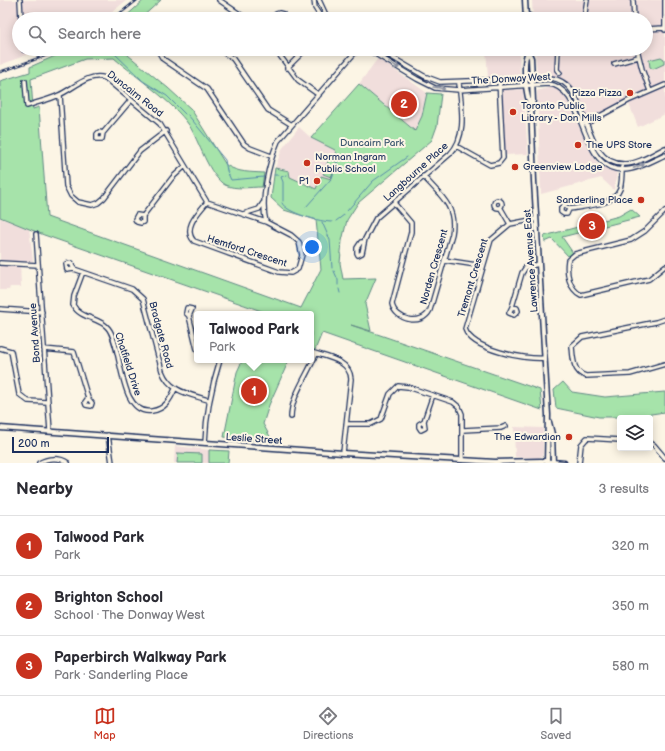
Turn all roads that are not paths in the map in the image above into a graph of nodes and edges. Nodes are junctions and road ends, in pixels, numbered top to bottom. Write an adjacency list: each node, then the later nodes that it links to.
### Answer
1 (20, 0): 9 (street)
2 (219, 0): 10 (street)
3 (314, 0): 11 (street)
4 (319, 0): 12 (street)
5 (525, 0): 13 (main road)
6 (586, 0): 14 (street)
7 (633, 0): 15 (street)
8 (665, 0): 17 (street)
9 (21, 12)
10 (237, 12)
11 (318, 12)
12 (325, 12)
13 (526, 12)
14 (585, 12)
15 (634, 12)
16 (653, 29): 17 (street)
17 (665, 29)
18 (161, 56): 60 (street)
19 (229, 56): 52 (street)
20 (279, 56): 30 (street)
21 (299, 56): 30 (street)
22 (352, 56): 45 (street)
23 (378, 56): 37 (street, The Donway West, one-way to 37)
24 (390, 56): 32 (street, The Donway West)
25 (526, 56): 33 (main road, Lawrence Avenue East)
26 (530, 56): 34 (main road, Lawrence Avenue East)
27 (558, 56): 31 (street)
28 (638, 57): 29 (street); 44 (street)
29 (614, 64)
30 (287, 68): 45 (street)
31 (560, 73)
32 (424, 76): 37 (street); 38 (street, The Donway West)
33 (526, 79): 34 (street, The Donway West); 35 (street, The Donway West); 41 (main road, Lawrence Avenue East)
34 (532, 79): 40 (main road, Lawrence Avenue East); 48 (street, The Donway West)
35 (499, 80): 38 (street, The Donway West); 42 (street)
36 (25, 81): 46 (street, Duncairn Road)
37 (421, 82): 43 (street, The Donway West, one-way to 43)
38 (459, 82): 43 (street, Langbourne Place)
39 (665, 84): 44 (street)
40 (532, 85): 41 (street, The Donway West); 49 (main road, Lawrence Avenue East); 50 (street, The Donway West)
41 (527, 86): 42 (street, The Donway West); 49 (main road, Lawrence Avenue East)
42 (499, 87): 43 (street, The Donway West); 56 (street)
43 (460, 90): 56 (street, Langbourne Place)
44 (650, 91): 51 (street)
45 (319, 94): 52 (street)
46 (60, 95): 47 (street, Duncairn Road); 54 (street)
47 (131, 100): 54 (street, Duncairn Road); 55 (street)
48 (578, 104): 50 (street); 51 (street, The Donway West)
49 (531, 106): 76 (main road, Lawrence Avenue East)
50 (573, 106): 53 (street, The Donway West)
51 (586, 123): 53 (street); 61 (street, The Donway West)
52 (292, 125): 60 (street)
53 (582, 126): 63 (street, The Donway West)
54 (166, 131): 65 (street, Duncairn Road)
55 (103, 133)
56 (456, 146): 67 (street, Langbourne Place)
57 (665, 148): 58 (street)
58 (653, 154): 62 (street); 64 (street)
59 (665, 155): 62 (street)
60 (271, 156): 69 (street)
61 (607, 159): 63 (street); 64 (street)
62 (656, 159): 66 (street, one-way to 62)
63 (606, 164): 66 (street)
64 (622, 164): 66 (street)
65 (185, 166): 68 (street, Duncairn Road); 75 (street)
66 (622, 169): 72 (street)
67 (423, 176): 70 (street, Langbourne Place); 81 (street, Norden Crescent)
68 (207, 202): 74 (street); 77 (street, Hemford Crescent)
69 (264, 202): 74 (street); 77 (street)
70 (394, 203): 80 (street, Langbourne Place); 81 (street, Norden Crescent)
71 (500, 207): 78 (street)
72 (569, 208)
73 (665, 211): 86 (street)
74 (243, 214): 77 (street)
75 (143, 216)
76 (536, 219): 78 (street, Tremont Crescent); 83 (main road, Lawrence Avenue East)
77 (266, 222)
78 (510, 224): 85 (street, Tremont Crescent)
79 (36, 234): 84 (street, Bond Avenue)
80 (364, 242)
81 (444, 260): 85 (street)
82 (0, 263): 84 (street)
83 (539, 264): 89 (street); 98 (main road, Lawrence Avenue East)
84 (38, 265): 91 (street, Bond Avenue)
85 (483, 266): 98 (street, Tremont Crescent)
86 (665, 266)
87 (74, 269): 88 (street, Bradgate Road)
88 (83, 272): 103 (street, Bradgate Road); 103 (street, Chatfield Drive)
89 (512, 306)
90 (0, 309): 91 (street)
91 (42, 312): 96 (street, Bond Avenue)
92 (189, 316): 94 (street)
93 (665, 319): 102 (street)
94 (194, 336)
95 (0, 348): 107 (street)
96 (44, 349): 105 (street); 107 (street, Bond Avenue)
97 (316, 354): 99 (street); 111 (street)
98 (545, 358): 108 (main road, Lawrence Avenue East)
99 (314, 359)
100 (217, 363): 106 (street)
101 (313, 363): 109 (street)
102 (665, 364)
103 (175, 389): 106 (street)
104 (433, 395): 110 (street); 111 (street); 114 (street)
105 (88, 398)
106 (208, 400): 118 (street)
107 (48, 402): 115 (street, Bond Avenue)
108 (548, 415): 123 (main road, Lawrence Avenue East); 124 (main road, Lawrence Avenue East)
109 (291, 416)
110 (424, 421)
111 (346, 424): 120 (street)
112 (506, 426): 114 (street)
113 (0, 428): 115 (main road, Leslie Street)
114 (464, 430): 122 (street)
115 (50, 431): 116 (main road, Leslie Street)
116 (108, 435): 118 (main road, Leslie Street); 127 (street)
117 (617, 440): 130 (street)
118 (205, 443): 120 (main road, Leslie Street)
119 (653, 444): 121 (street)
120 (344, 453): 122 (main road, Leslie Street)
121 (665, 458)
122 (462, 460): 128 (main road, Leslie Street)
123 (547, 462): 124 (main road, Leslie Street); 128 (main road, Leslie Street)
124 (553, 462): 129 (main road, Leslie Street)
125 (39, 463): 126 (street)
126 (68, 463)
127 (112, 463)
128 (509, 463)
129 (564, 463)
130 (579, 463)

